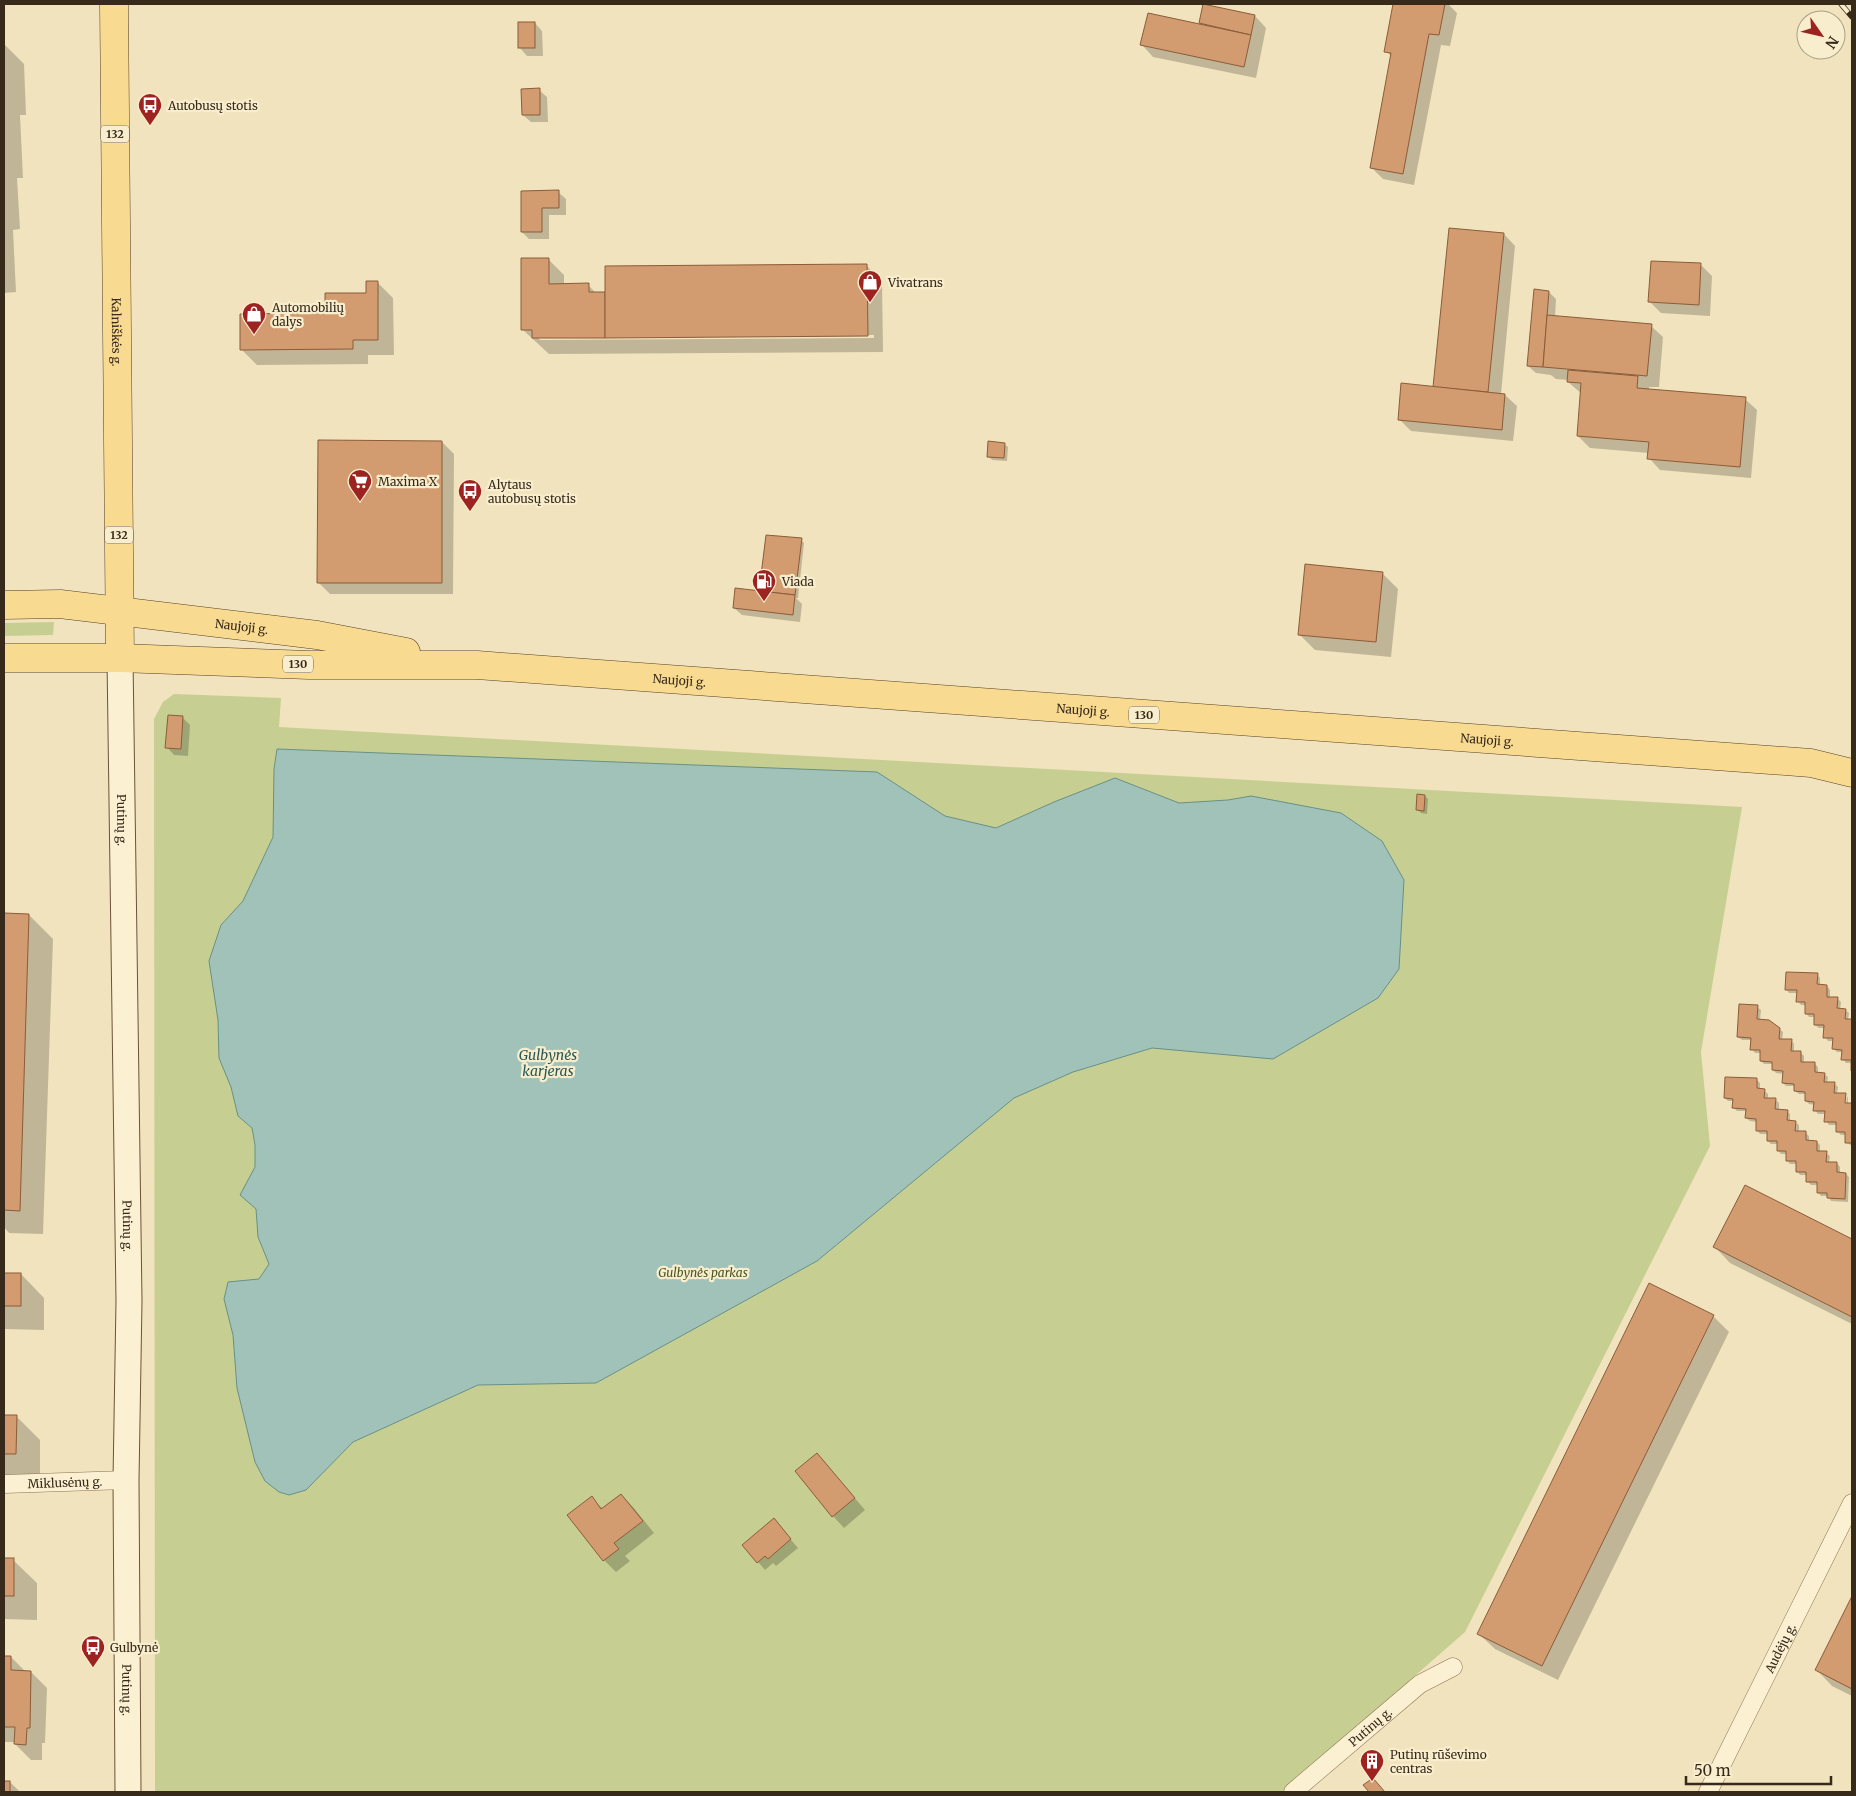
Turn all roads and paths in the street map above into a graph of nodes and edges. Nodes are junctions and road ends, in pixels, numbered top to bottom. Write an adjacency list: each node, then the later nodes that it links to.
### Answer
1 (114, 4): 3 (main road, Kalniškės g. / 132)
2 (4, 605): 3 (main road, Naujoji g.)
3 (120, 611): 5 (main road, Kalniškės g. / 132); 6 (main road, Naujoji g.)
4 (4, 658): 5 (main road, Naujoji g. / 130)
5 (120, 658): 6 (main road, Naujoji g. / 130); 10 (main road, Putinų g.)
6 (477, 665): 8 (main road, Naujoji g. / 130)
7 (1852, 760): 8 (main road, Naujoji g. / 130)
8 (1811, 763): 9 (main road, Naujoji g. / 130)
9 (1852, 773)
10 (126, 1480): 11 (street, Miklusėnų g.); 14 (main road, Putinų g.)
11 (4, 1484)
12 (1852, 1503): 16 (street, Audėjų g.)
13 (1452, 1667): 15 (street, Putinų g.)
14 (128, 1792)
15 (1293, 1792)
16 (1708, 1792)

